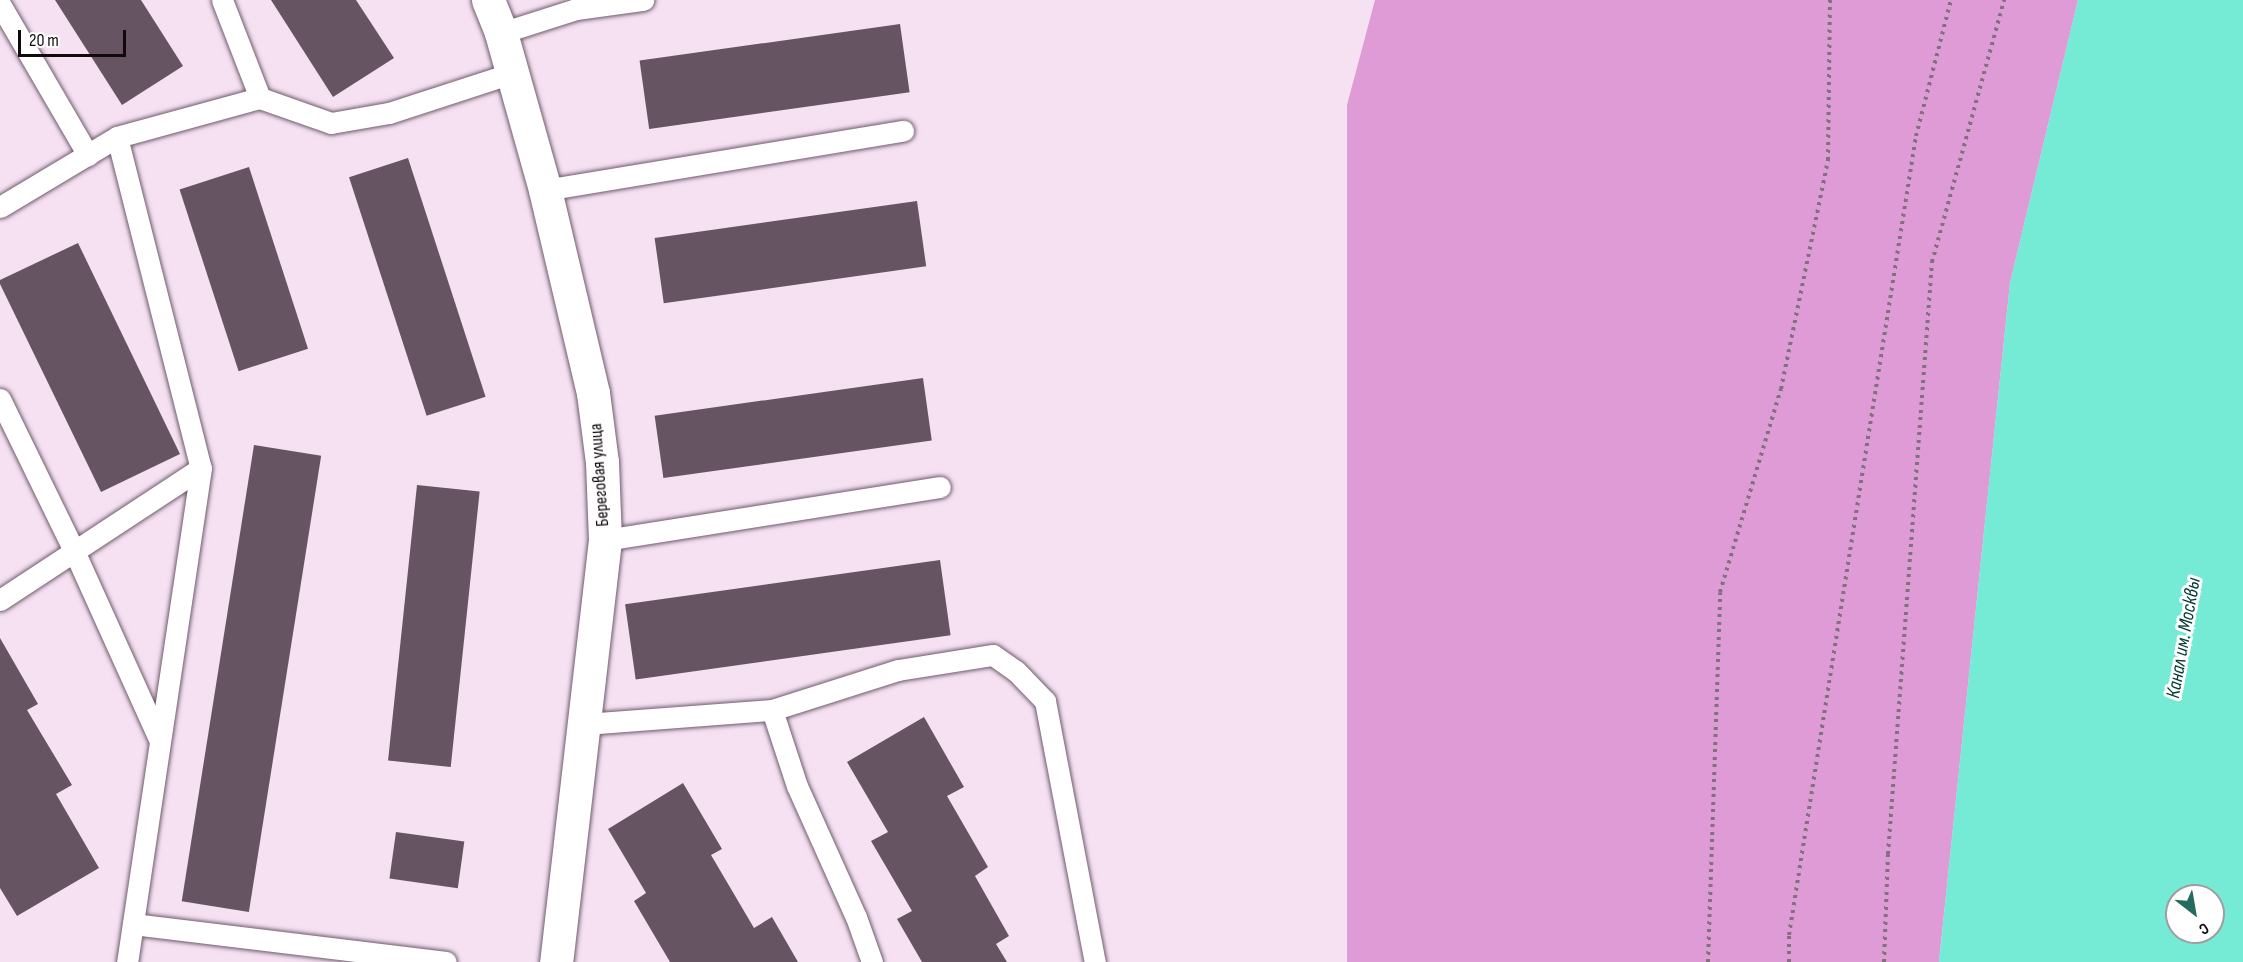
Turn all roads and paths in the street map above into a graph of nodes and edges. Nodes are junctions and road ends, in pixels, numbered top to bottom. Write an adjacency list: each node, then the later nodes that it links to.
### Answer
1 (222, 0): 10 (lane)
2 (488, 0): 8 (street, Береговая улица)
3 (643, 0): 8 (lane)
4 (1830, 0): 31 (path)
5 (1951, 0): 32 (path)
6 (2004, 0): 33 (path)
7 (0, 4): 13 (lane)
8 (501, 33): 9 (street, Береговая улица)
9 (512, 73): 10 (lane); 14 (street, Береговая улица)
10 (260, 98): 12 (lane)
11 (903, 131): 14 (lane)
12 (117, 137): 13 (lane); 17 (lane)
13 (88, 155): 15 (lane)
14 (545, 190): 19 (street, Береговая улица)
15 (0, 207)
16 (0, 399): 20 (lane)
17 (201, 468): 20 (lane); 24 (lane)
18 (940, 487): 19 (lane)
19 (605, 540): 23 (street, Береговая улица)
20 (75, 553): 21 (lane); 24 (lane)
21 (0, 600)
22 (771, 710): 23 (lane); 29 (lane); 30 (lane)
23 (585, 724): 28 (street, Береговая улица)
24 (160, 742): 25 (lane)
25 (133, 924): 26 (lane); 27 (lane)
26 (127, 962)
27 (446, 962)
28 (556, 962)
29 (872, 962)
30 (1095, 962)
31 (1708, 962)
32 (1789, 962)
33 (1884, 962)

